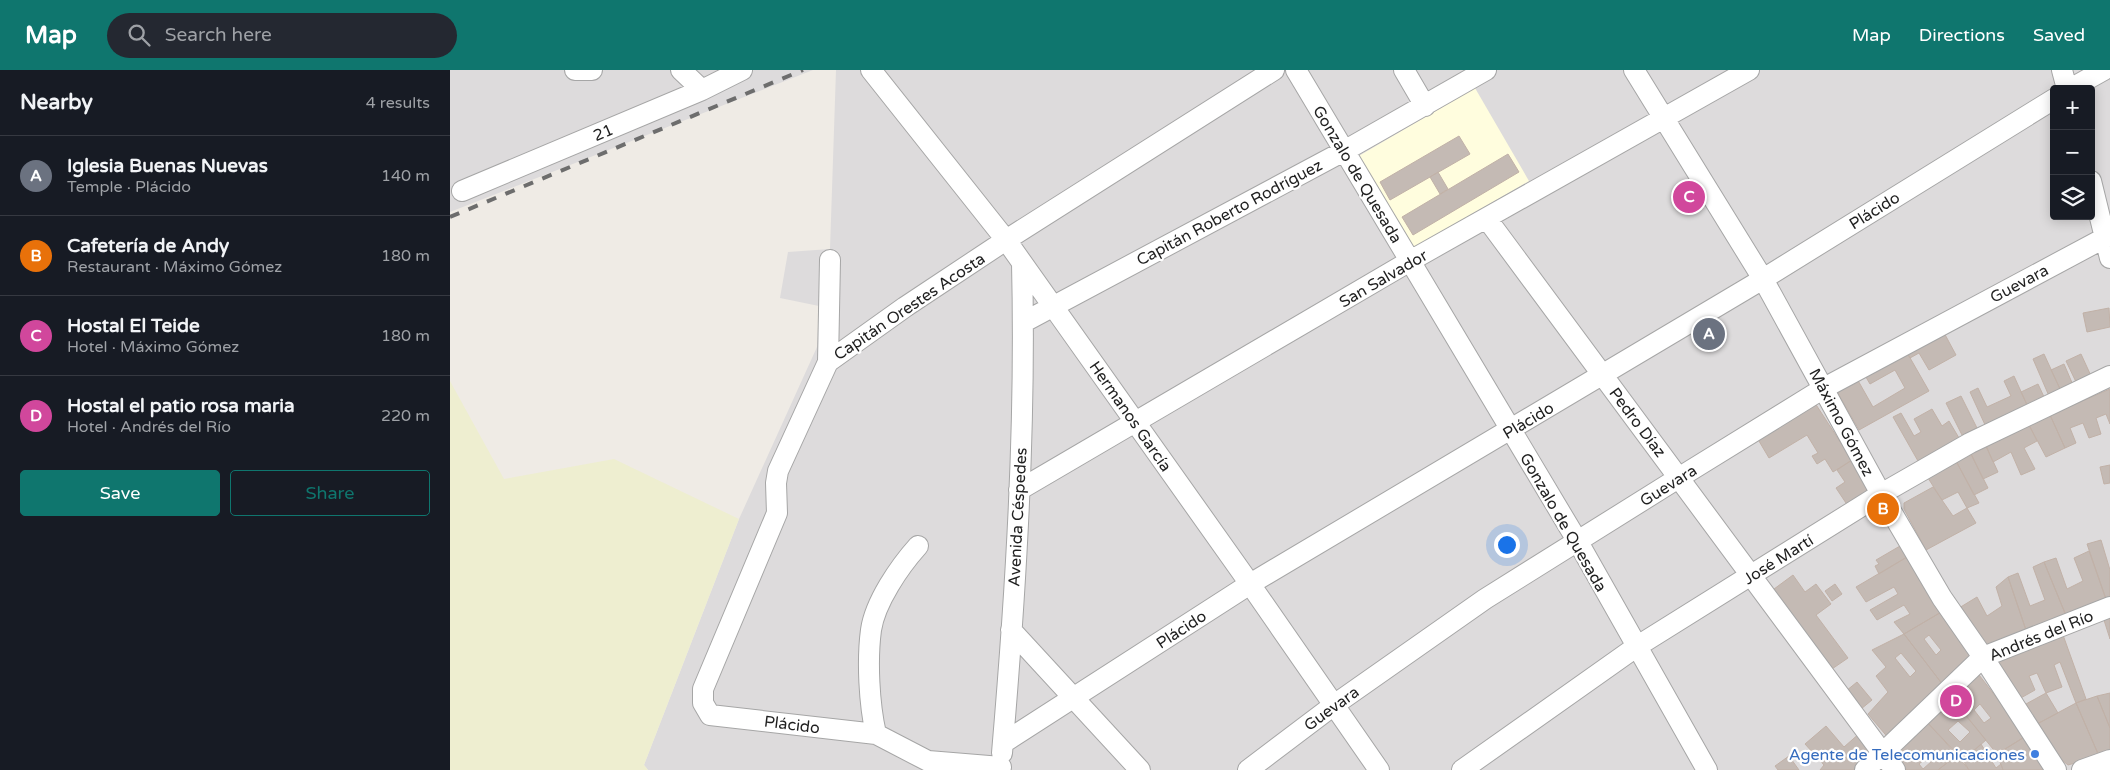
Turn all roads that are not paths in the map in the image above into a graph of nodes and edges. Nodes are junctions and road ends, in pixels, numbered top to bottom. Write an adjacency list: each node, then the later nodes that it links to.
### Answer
1 (574, 70): 2 (street)
2 (592, 70)
3 (681, 70): 16 (street)
4 (742, 70): 16 (street, 21)
5 (870, 70): 25 (street, Hermanos García)
6 (1274, 70): 25 (street, Capitán Orestes Acosta)
7 (1296, 70): 20 (street, Gonzalo de Quesada)
8 (1404, 70): 18 (street)
9 (1486, 70): 18 (street, Capitán Roberto Rodríguez)
10 (1634, 70): 19 (street, Máximo Gómez)
11 (1750, 70): 19 (street, San Salvador)
12 (2062, 70): 14 (street)
13 (2104, 70): 15 (street)
14 (2067, 85)
15 (2076, 85)
16 (702, 90): 21 (street, 21)
17 (2050, 101): 30 (street, Plácido)
18 (1425, 106): 20 (street, Capitán Roberto Rodríguez)
19 (1664, 120): 23 (street, San Salvador); 30 (street, Máximo Gómez)
20 (1344, 151): 28 (street, Gonzalo de Quesada); 31 (street, Capitán Roberto Rodríguez)
21 (462, 191)
22 (2095, 194): 24 (street)
23 (1487, 219): 28 (street, San Salvador); 34 (street, Pedro Díaz)
24 (2108, 236): 26 (street); 36 (street, Guevara)
25 (1006, 240): 29 (street, Hermanos García); 33 (street, Capitán Orestes Acosta)
26 (2110, 258)
27 (830, 260): 33 (street)
28 (1410, 262): 37 (street, San Salvador); 38 (street, Gonzalo de Quesada)
29 (1022, 263): 31 (street, Hermanos García); 32 (street, Avenida Céspedes)
30 (1763, 279): 34 (street, Plácido); 36 (street, Máximo Gómez)
31 (1054, 306): 32 (street, Capitán Roberto Rodríguez); 37 (street, Hermanos García)
32 (1024, 322): 40 (street, Avenida Céspedes)
33 (828, 362): 51 (street, Capitán Orestes Acosta)
34 (1603, 375): 38 (street, Plácido); 39 (street, Pedro Díaz)
35 (2110, 376): 41 (street, José Martí)
36 (1824, 388): 39 (street, Guevara); 41 (street, Máximo Gómez)
37 (1134, 422): 40 (street, San Salvador); 45 (street, Hermanos García)
38 (1510, 430): 42 (street, Gonzalo de Quesada); 45 (street, Plácido)
39 (1680, 477): 42 (street, Guevara); 44 (street, Pedro Díaz)
40 (1019, 490): 47 (street, Avenida Céspedes)
41 (1881, 494): 44 (street, José Martí); 49 (street, Máximo Gómez)
42 (1578, 542): 48 (street, Gonzalo de Quesada); 52 (street, Guevara)
43 (918, 546): 53 (street)
44 (1750, 576): 48 (street, José Martí); 55 (street, Pedro Díaz)
45 (1250, 584): 50 (street, Plácido); 52 (street, Hermanos García)
46 (2110, 607): 49 (street, Andrés del Río)
47 (1012, 630): 50 (street); 54 (street, Avenida Céspedes)
48 (1636, 647): 61 (street, José Martí); 62 (street, Gonzalo de Quesada)
49 (1983, 657): 55 (street, Andrés del Río); 65 (street, Máximo Gómez)
50 (1073, 698): 54 (street, Plácido); 58 (street)
51 (703, 703): 53 (street, Plácido)
52 (1334, 705): 59 (street, Guevara); 60 (street, Hermanos García)
53 (876, 734): 57 (street, Plácido)
54 (1003, 743): 57 (street, Avenida Céspedes)
55 (1884, 752): 63 (street, Andrés del Río); 64 (street, Pedro Díaz)
56 (2110, 760): 66 (street)
57 (1001, 769)
58 (1140, 770)
59 (1248, 770)
60 (1379, 770)
61 (1462, 770)
62 (1707, 770)
63 (1865, 770)
64 (1895, 770)
65 (2056, 770)
66 (2082, 770)

